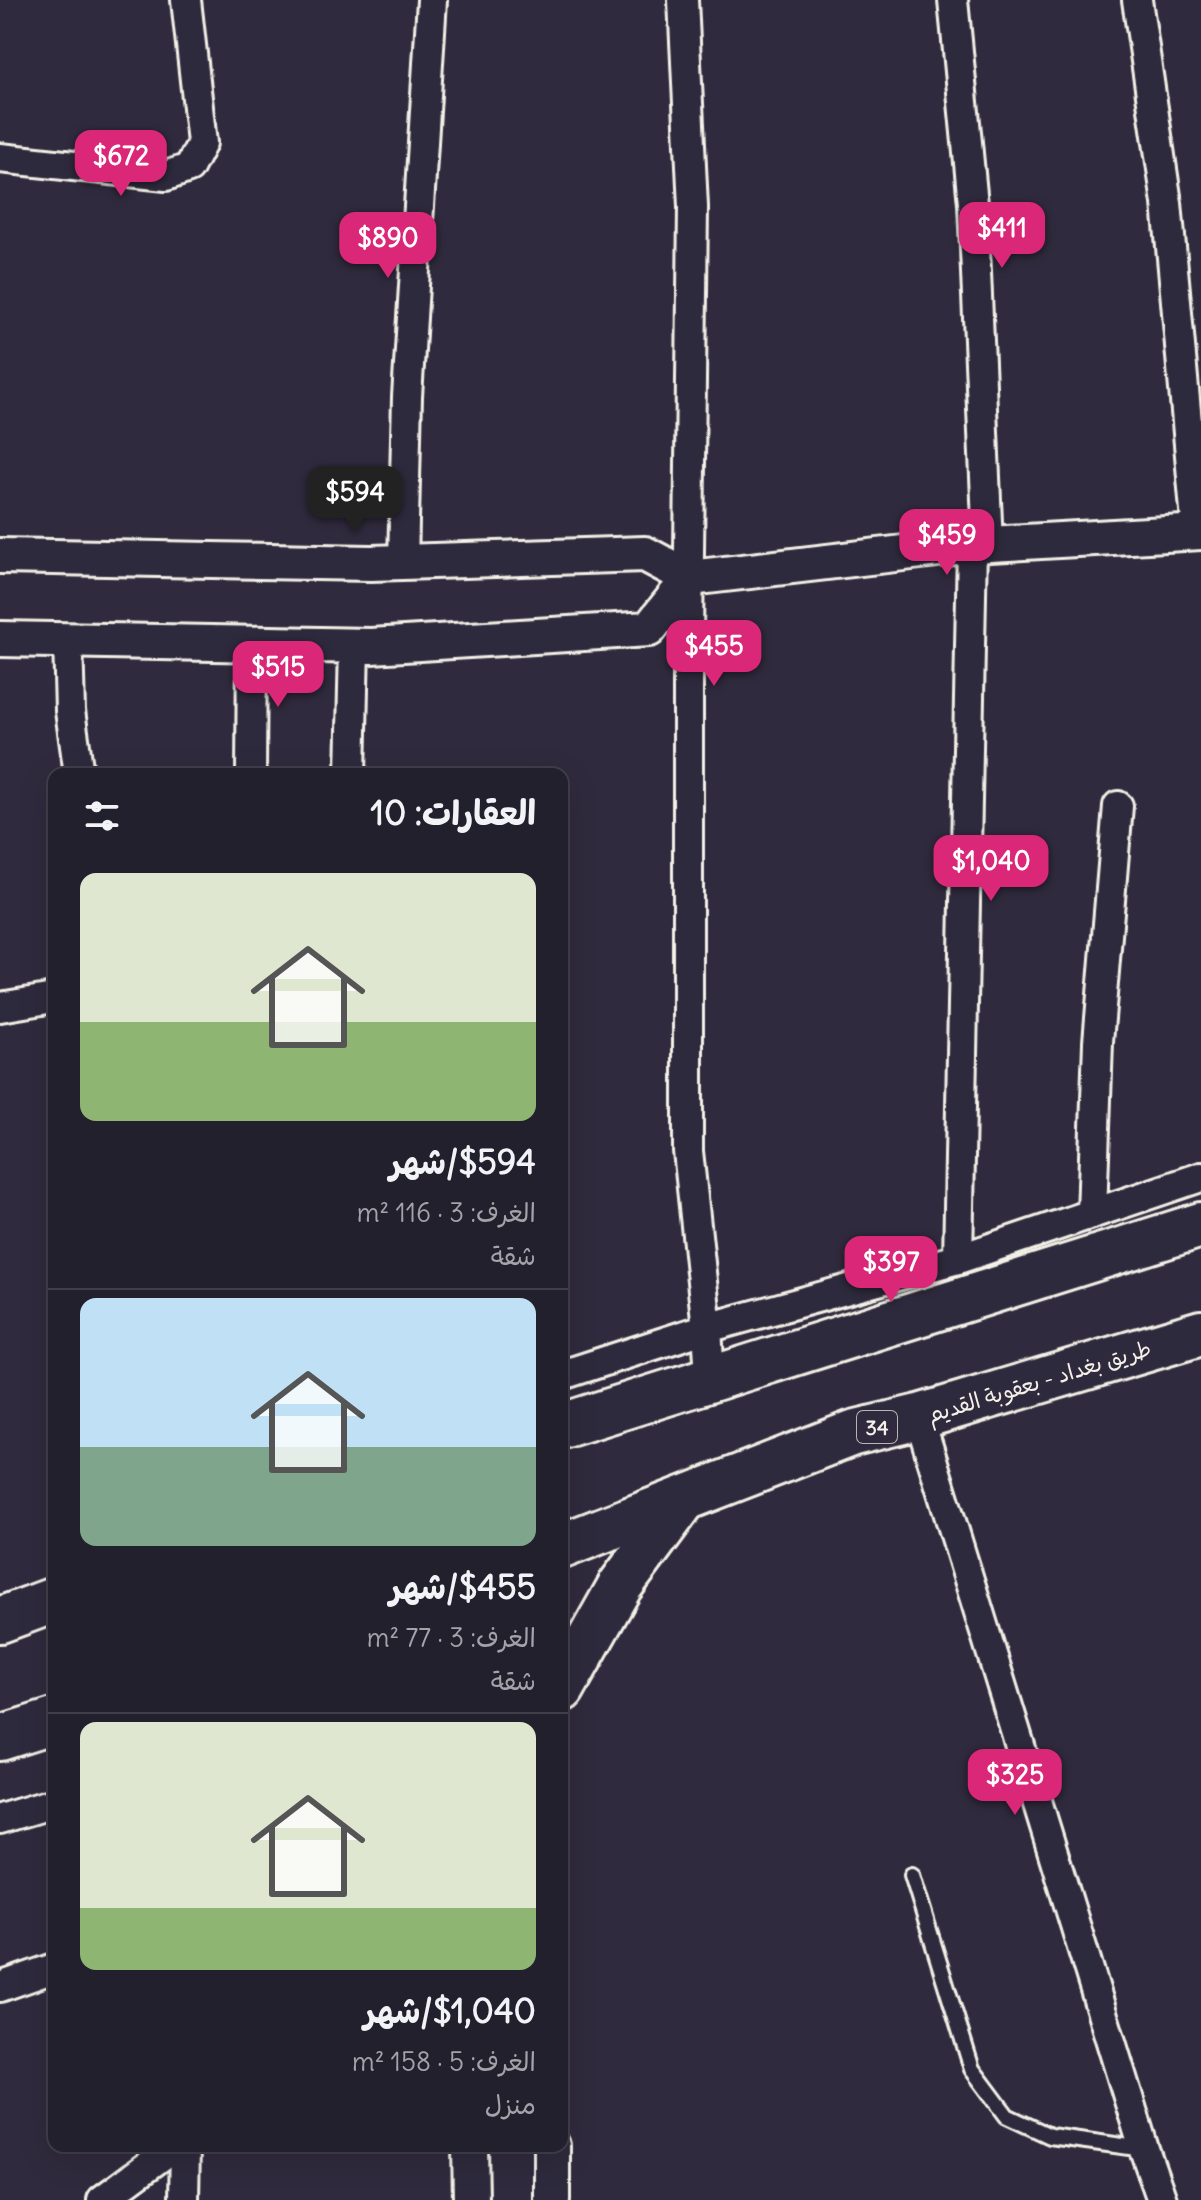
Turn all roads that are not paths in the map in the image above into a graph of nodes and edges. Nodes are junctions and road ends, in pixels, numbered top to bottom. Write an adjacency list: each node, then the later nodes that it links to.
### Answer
1 (186, 0): 6 (street)
2 (432, 0): 10 (street)
3 (683, 0): 11 (street)
4 (953, 0): 8 (street)
5 (1137, 0): 7 (street)
6 (0, 158)
7 (1199, 532): 8 (street)
8 (980, 545): 11 (street); 25 (street)
9 (0, 556): 10 (street)
10 (403, 562): 11 (street)
11 (690, 578): 15 (street); 26 (street)
12 (0, 639): 13 (street)
13 (68, 640): 14 (street); 16 (street)
14 (252, 644): 15 (street); 17 (street)
15 (354, 646): 18 (street)
16 (78, 768)
17 (251, 768)
18 (351, 768)
19 (1118, 806): 23 (street)
20 (48, 999): 21 (street)
21 (0, 1007)
22 (1201, 1177): 23 (street)
23 (1092, 1214): 25 (street)
24 (1201, 1225): 29 (highway)
25 (958, 1259): 26 (street)
26 (707, 1328): 28 (street); 29 (street)
27 (1201, 1333): 30 (highway, طريق بغداد - بعقوبة القديم / 34)
28 (568, 1373)
29 (710, 1378): 31 (highway)
30 (919, 1417): 32 (highway, طريق بغداد - بعقوبة القديم / 34); 44 (street)
31 (568, 1424)
32 (683, 1501): 33 (highway, طريق بغداد - بعقوبة القديم / 34); 36 (highway)
33 (568, 1544)
34 (48, 1602): 35 (highway)
35 (0, 1620)
36 (568, 1678)
37 (48, 1723): 38 (highway)
38 (0, 1738)
39 (48, 1805): 40 (street)
40 (0, 1819)
41 (912, 1875): 44 (lane)
42 (48, 1970): 43 (street)
43 (0, 1987)
44 (1144, 2149): 53 (street)
45 (167, 2152): 49 (street)
46 (185, 2152): 50 (street)
47 (470, 2152): 51 (street)
48 (552, 2152): 52 (street)
49 (102, 2200)
50 (184, 2200)
51 (471, 2200)
52 (552, 2200)
53 (1162, 2200)

